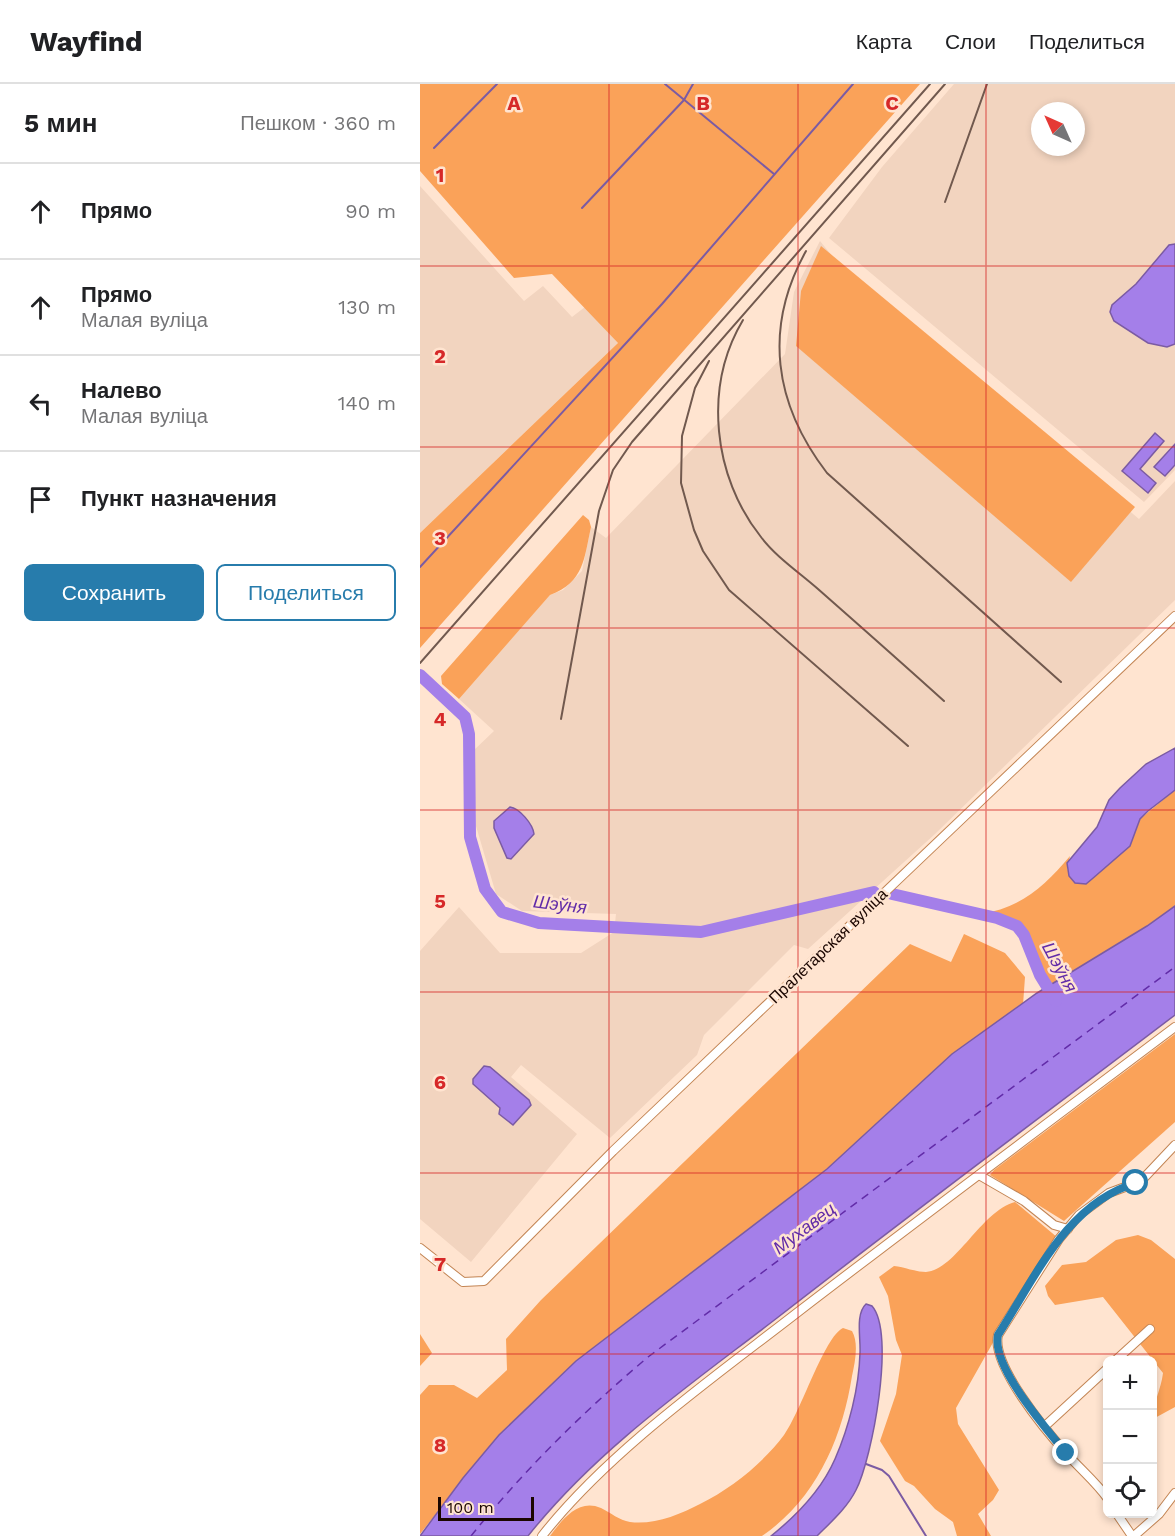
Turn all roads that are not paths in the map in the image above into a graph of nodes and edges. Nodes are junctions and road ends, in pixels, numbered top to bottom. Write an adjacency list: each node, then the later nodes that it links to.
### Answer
1 (1175, 616): 6 (street, Пралетарская вуліца)
2 (1175, 1027): 4 (street)
3 (1175, 1145): 5 (street)
4 (979, 1175): 5 (street); 14 (street)
5 (1068, 1229): 10 (street)
6 (420, 1248)
7 (1150, 1329): 8 (street)
8 (1120, 1356)
9 (1103, 1372): 10 (street)
10 (1045, 1426): 12 (street)
11 (1175, 1493): 15 (street)
12 (1103, 1494)
13 (1120, 1518): 15 (street)
14 (542, 1536)
15 (1133, 1536)

